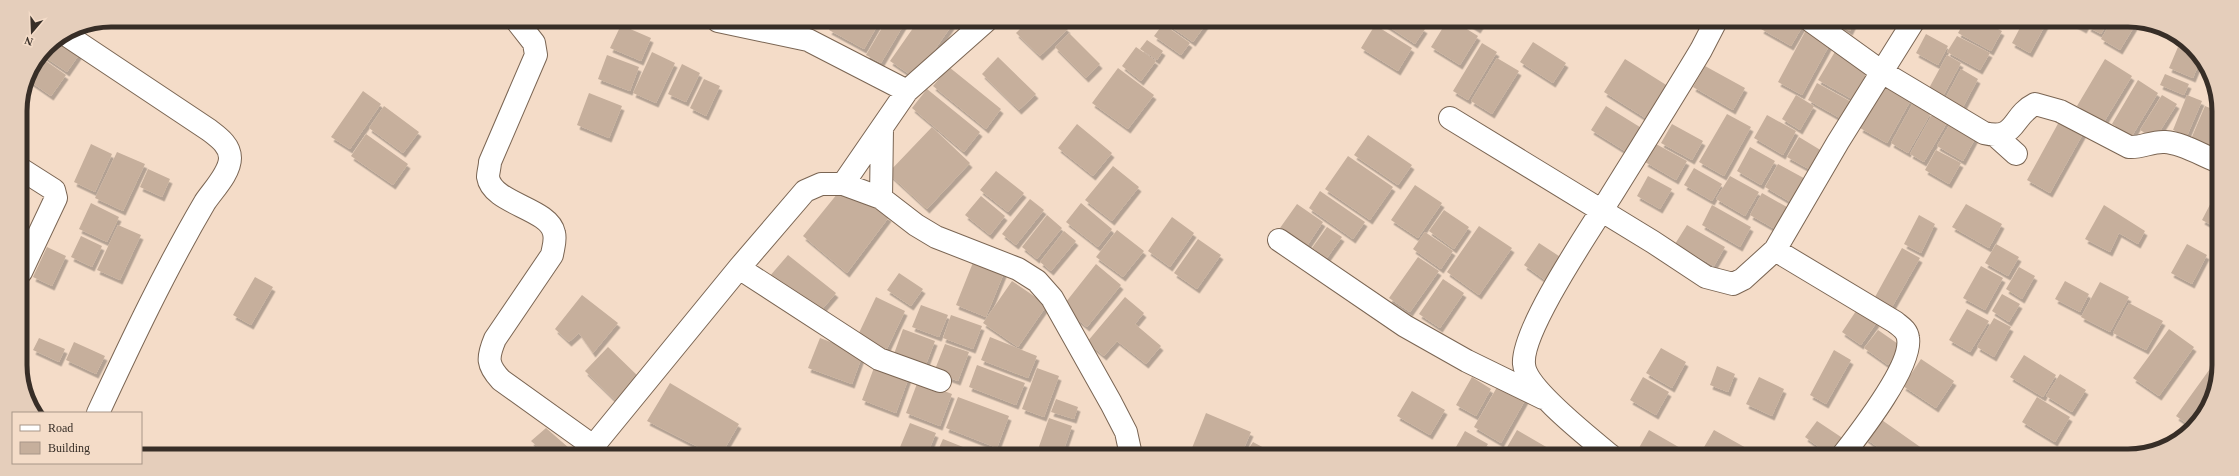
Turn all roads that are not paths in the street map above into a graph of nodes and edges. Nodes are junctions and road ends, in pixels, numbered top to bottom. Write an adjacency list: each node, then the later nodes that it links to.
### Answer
1 (521, 27): 26 (street)
2 (750, 27): 9 (street)
3 (979, 27): 9 (street)
4 (1713, 27): 18 (street)
5 (1820, 27): 8 (street)
6 (1910, 27): 8 (street)
7 (70, 37): 25 (street)
8 (1882, 72): 12 (street); 20 (street)
9 (907, 91): 11 (street)
10 (1450, 118): 18 (street)
11 (882, 128): 16 (street); 17 (street)
12 (1996, 136): 13 (street); 14 (street)
13 (2016, 154)
14 (2212, 159)
15 (27, 173): 21 (street)
16 (843, 184): 17 (street); 22 (street)
17 (881, 198): 28 (street)
18 (1601, 212): 20 (street); 24 (street)
19 (1278, 240): 24 (street)
20 (1775, 250): 30 (street)
21 (27, 259)
22 (739, 268): 23 (street); 27 (street)
23 (940, 381)
24 (1547, 400): 29 (street)
25 (98, 412)
26 (589, 449)
27 (591, 449)
28 (1130, 449)
29 (1603, 449)
30 (1847, 449)

